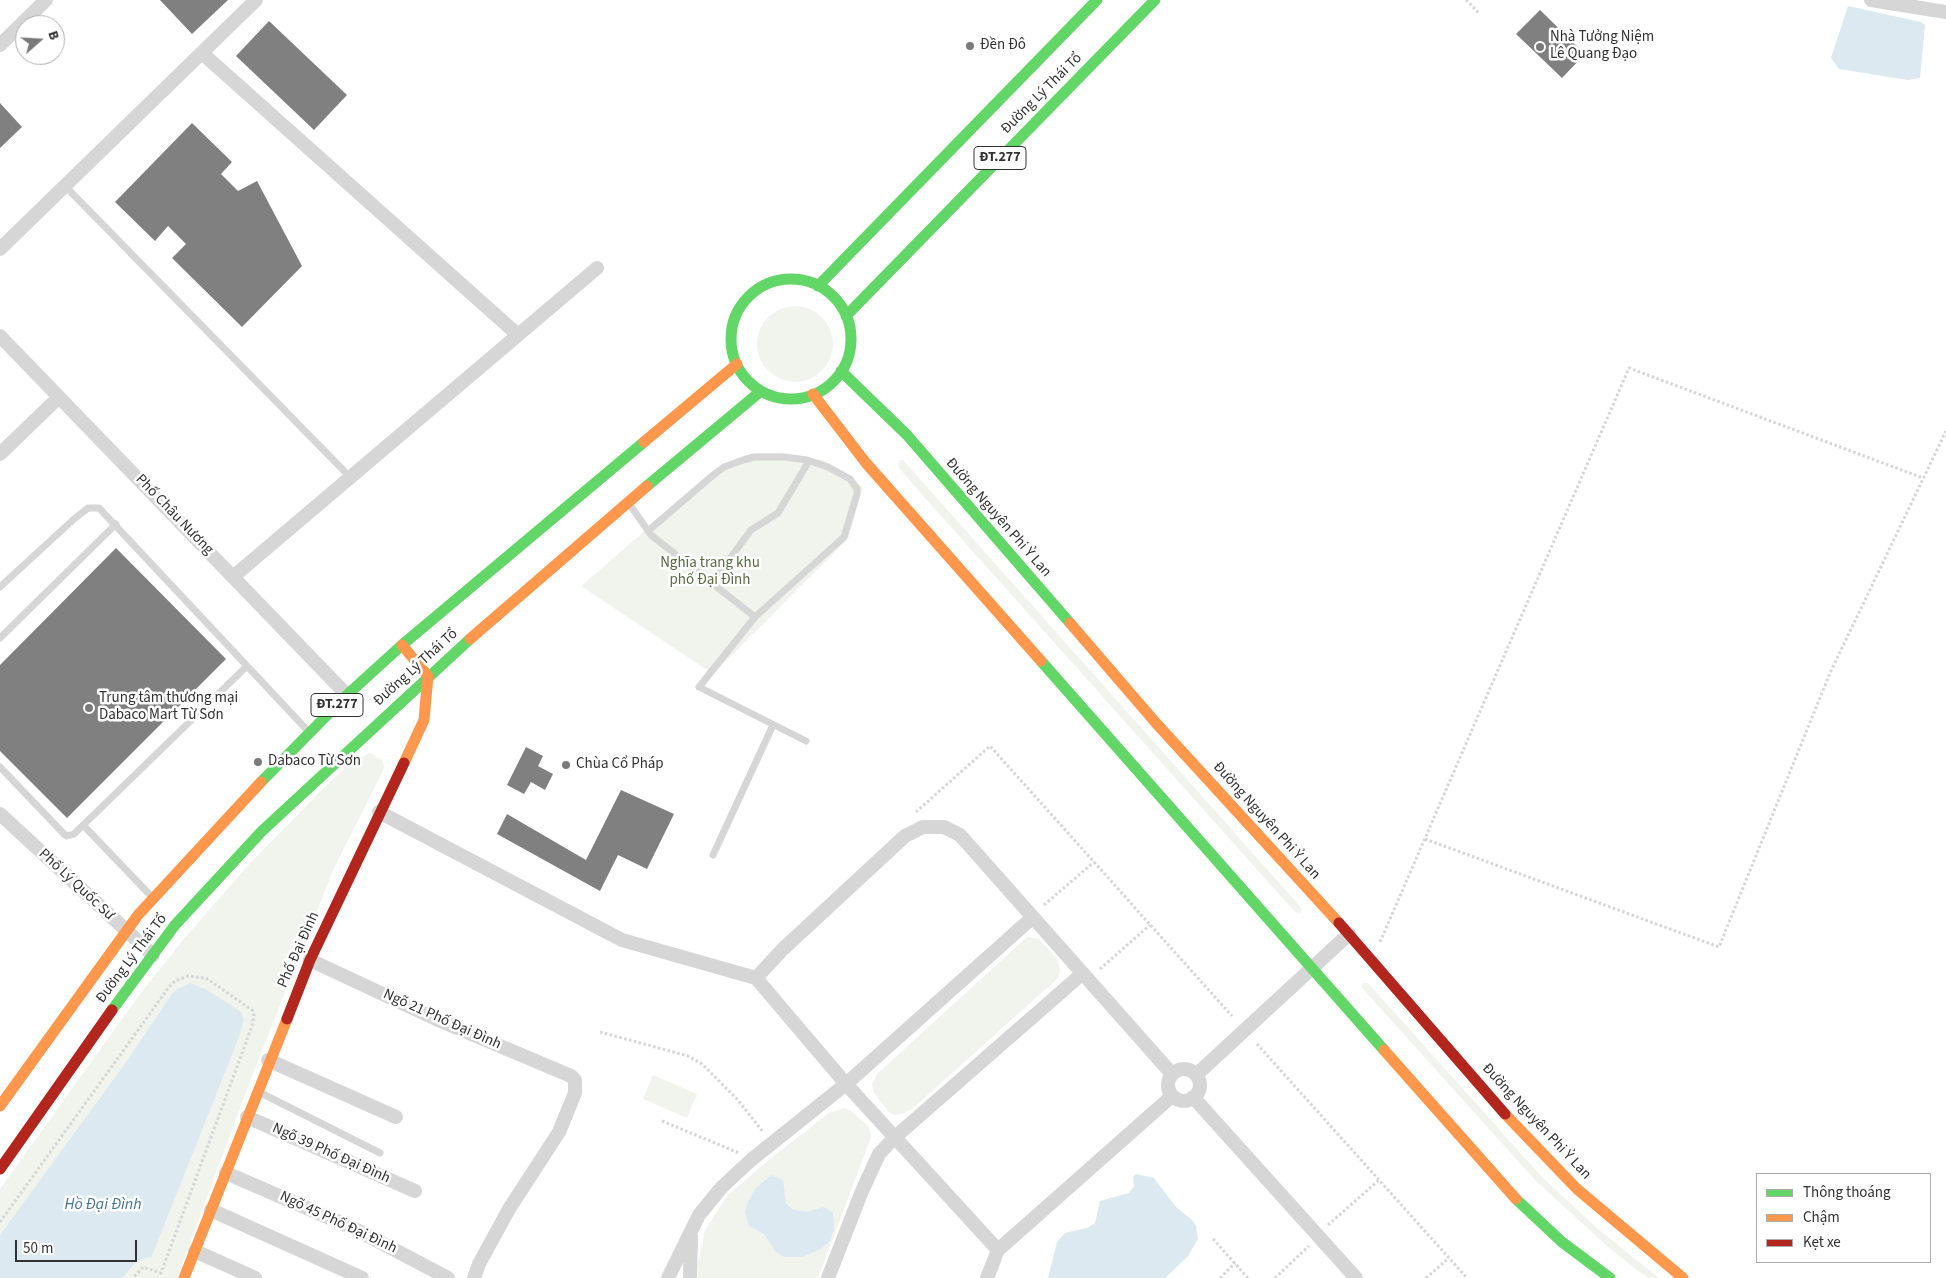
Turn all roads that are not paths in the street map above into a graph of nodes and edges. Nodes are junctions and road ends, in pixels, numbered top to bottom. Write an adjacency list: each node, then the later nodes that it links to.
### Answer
1 (46, 0): 7 (street)
2 (256, 0): 8 (street)
3 (1098, 0): 12 (main road, Đường Lý Thái Tổ / ĐT.277)
4 (1155, 0): 13 (main road, Đường Lý Thái Tổ / ĐT.277)
5 (1870, 0): 6 (street)
6 (1946, 12)
7 (0, 45)
8 (202, 53): 9 (street); 14 (street)
9 (65, 186): 10 (street); 23 (lane)
10 (0, 249)
11 (597, 268): 14 (street)
12 (818, 286): 13 (main road); 16 (main road)
13 (846, 316): 17 (main road)
14 (518, 335): 23 (street)
15 (0, 336): 20 (street, Phố Châu Nương)
16 (737, 364): 18 (main road); 32 (main road, Đường Lý Thái Tổ / ĐT.277)
17 (841, 371): 19 (main road); 47 (main road, Đường Nguyên Phi Ỷ Lan)
18 (761, 391): 19 (main road); 24 (main road, Đường Lý Thái Tổ / ĐT.277)
19 (813, 394): 50 (main road)
20 (59, 397): 21 (street); 27 (street, Phố Châu Nương)
21 (0, 454)
22 (809, 460): 26 (lane); 28 (lane); 30 (lane)
23 (350, 477): 27 (street)
24 (628, 503): 26 (lane); 34 (main road, Đường Lý Thái Tổ / ĐT.277)
25 (116, 524): 29 (lane); 31 (lane); 33 (lane)
26 (648, 531): 28 (lane)
27 (234, 576): 35 (street, Phố Châu Nương)
28 (712, 583): 30 (lane)
29 (0, 587)
30 (755, 617): 36 (lane)
31 (0, 638)
32 (402, 645): 34 (main road); 35 (main road, Đường Lý Thái Tổ / ĐT.277)
33 (247, 666): 37 (lane); 42 (lane)
34 (428, 676): 40 (main road, Phố Đại Đình); 48 (main road, Đường Lý Thái Tổ / ĐT.277)
35 (347, 695): 37 (main road, Đường Lý Thái Tổ / ĐT.277)
36 (773, 725): 38 (lane); 43 (lane)
37 (310, 733): 44 (main road, Đường Lý Thái Tổ / ĐT.277)
38 (806, 741)
39 (0, 767): 42 (lane)
40 (379, 812): 49 (main road, Phố Đại Đình); 52 (street)
41 (1, 817): 46 (street, Phố Lý Quốc Sư)
42 (84, 826): 44 (lane)
43 (713, 856)
44 (152, 897): 46 (main road, Đường Lý Thái Tổ / ĐT.277)
45 (1034, 917): 51 (street); 52 (street); 56 (street)
46 (125, 931): 48 (street, Phố Lý Quốc Sư); 60 (main road, Đường Lý Thái Tổ / ĐT.277)
47 (1349, 934): 50 (street); 83 (main road, Đường Nguyên Phi Ỷ Lan)
48 (153, 955): 65 (main road, Đường Lý Thái Tổ / ĐT.277)
49 (310, 960): 53 (main road, Phố Đại Đình); 76 (street, Ngõ 21 Phố Đại Đình)
50 (1313, 967): 55 (street); 82 (main road)
51 (1083, 973): 54 (street); 63 (street)
52 (756, 978): 56 (street)
53 (268, 1060): 57 (main road, Phố Đại Đình); 62 (street)
54 (1172, 1074): 55 (street); 58 (street)
55 (1196, 1075): 59 (street)
56 (846, 1084): 63 (street); 69 (street)
57 (256, 1091): 61 (main road, Phố Đại Đình); 64 (lane)
58 (1172, 1096): 59 (street); 70 (street)
59 (1194, 1097): 81 (street)
60 (0, 1106)
61 (247, 1117): 66 (main road, Phố Đại Đình); 67 (street, Ngõ 39 Phố Đại Đình)
62 (396, 1117)
63 (894, 1138): 70 (street); 79 (street)
64 (380, 1153)
65 (0, 1169)
66 (226, 1173): 68 (main road, Phố Đại Đình); 75 (street, Ngõ 45 Phố Đại Đình)
67 (415, 1190)
68 (211, 1210): 71 (main road, Phố Đại Đình); 74 (street)
69 (691, 1228): 77 (street); 78 (street)
70 (998, 1250): 80 (street)
71 (195, 1251): 72 (main road, Phố Đại Đình); 73 (street)
72 (184, 1278)
73 (255, 1278)
74 (362, 1278)
75 (448, 1278)
76 (471, 1278)
77 (668, 1278)
78 (690, 1278)
79 (828, 1278)
80 (987, 1278)
81 (1356, 1278)
82 (1610, 1278)
83 (1683, 1278)

